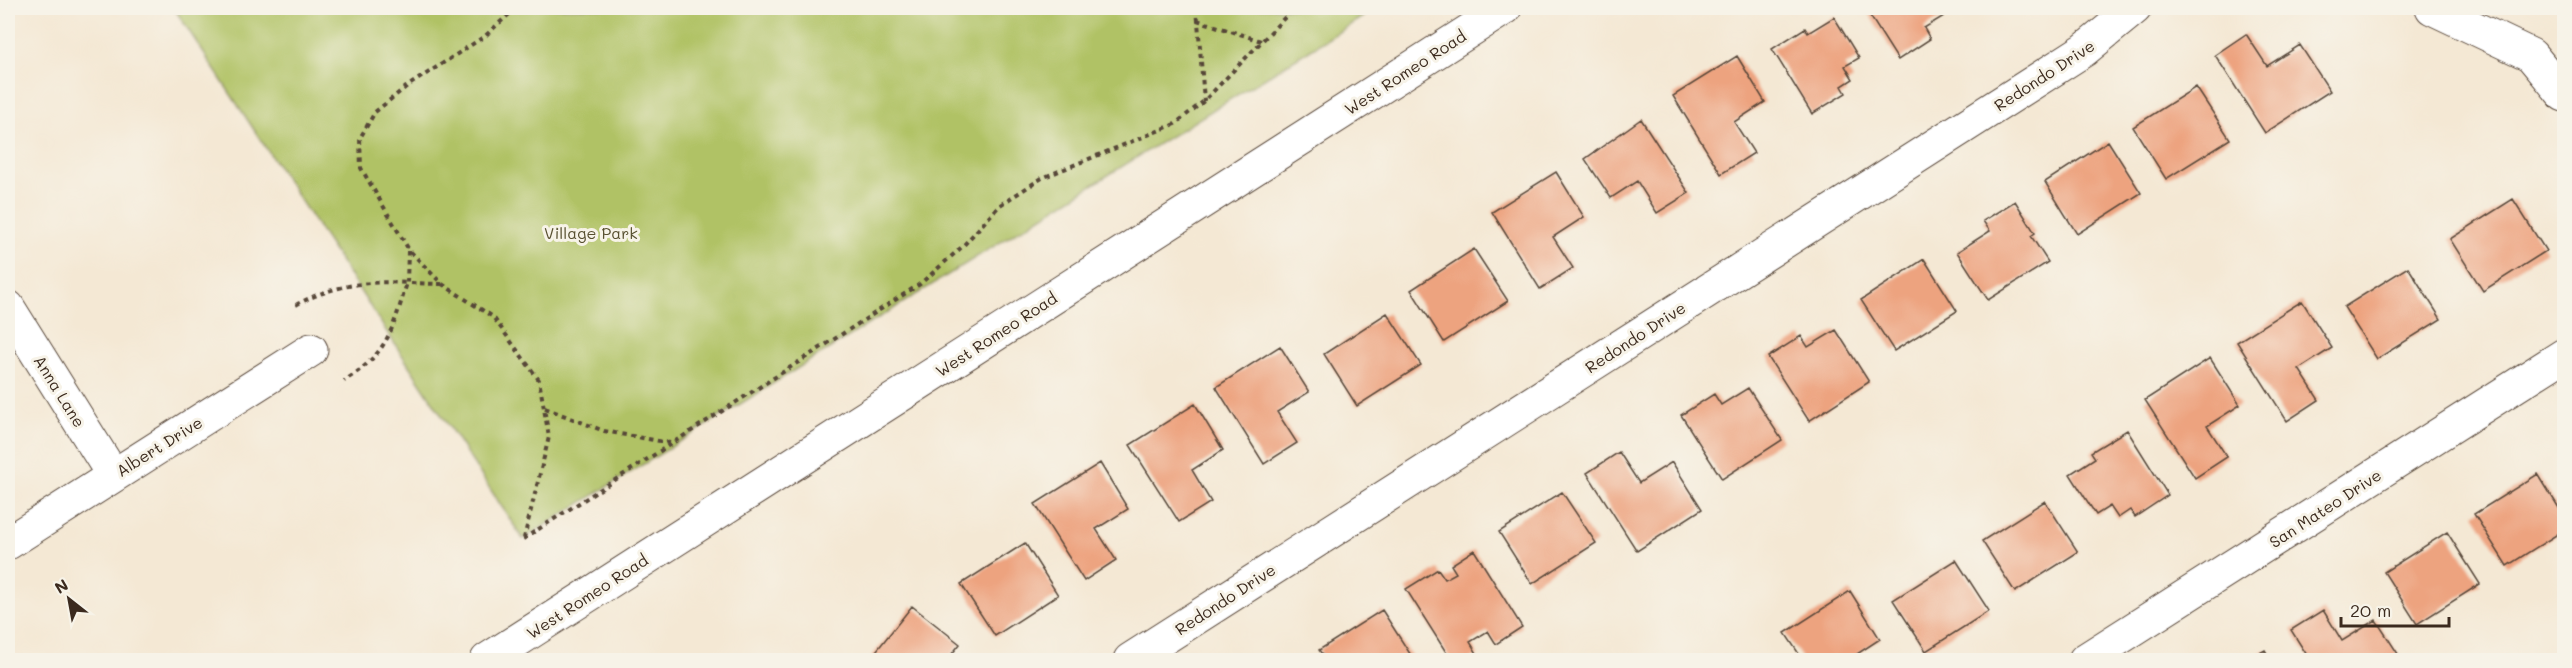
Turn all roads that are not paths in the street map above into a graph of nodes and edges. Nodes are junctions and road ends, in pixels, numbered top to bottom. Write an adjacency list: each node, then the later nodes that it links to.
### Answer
1 (1505, 8): 10 (street, West Romeo Road)
2 (2135, 8): 11 (street, Redondo Drive)
3 (2432, 8): 4 (street)
4 (2565, 95)
5 (8, 307): 8 (street, Anna Lane)
6 (311, 350): 8 (street, Albert Drive)
7 (2565, 355): 12 (street, San Mateo Drive)
8 (113, 475): 9 (street, Albert Drive)
9 (8, 543)
10 (487, 660)
11 (1130, 660)
12 (2085, 660)

